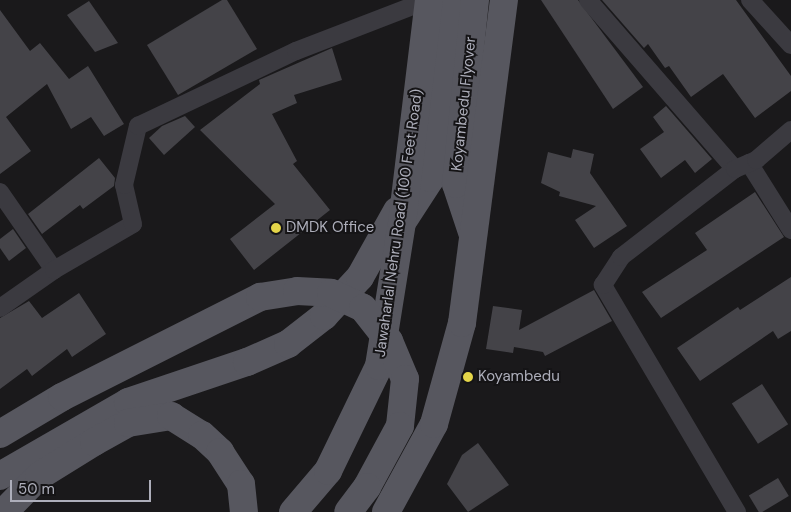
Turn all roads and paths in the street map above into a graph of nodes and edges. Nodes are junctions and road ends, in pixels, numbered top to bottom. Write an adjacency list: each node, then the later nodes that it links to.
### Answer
1 (429, 0): 11 (main road, Jawaharlal Nehru Road (100 Feet Road)); 15 (street)
2 (452, 0): 12 (main road, Koyambedu Flyover)
3 (474, 0): 14 (main road, Koyambedu Flyover)
4 (504, 0): 14 (main road)
5 (588, 0): 9 (street)
6 (750, 0): 7 (street)
7 (791, 45)
8 (791, 130): 9 (street)
9 (742, 166): 13 (street); 24 (street)
10 (0, 192): 15 (street)
11 (405, 194): 12 (main road, Jawaharlal Nehru Road (100 Feet Road)); 18 (main road)
12 (402, 223): 21 (main road, Jawaharlal Nehru Road (100 Feet Road))
13 (791, 230)
14 (473, 235): 23 (main road)
15 (54, 270): 16 (street)
16 (0, 308)
17 (0, 434): 22 (main road, bridge)
18 (0, 476)
19 (4, 512): 20 (main road)
20 (244, 512)
21 (293, 512)
22 (348, 512)
23 (386, 512)
24 (737, 512)

